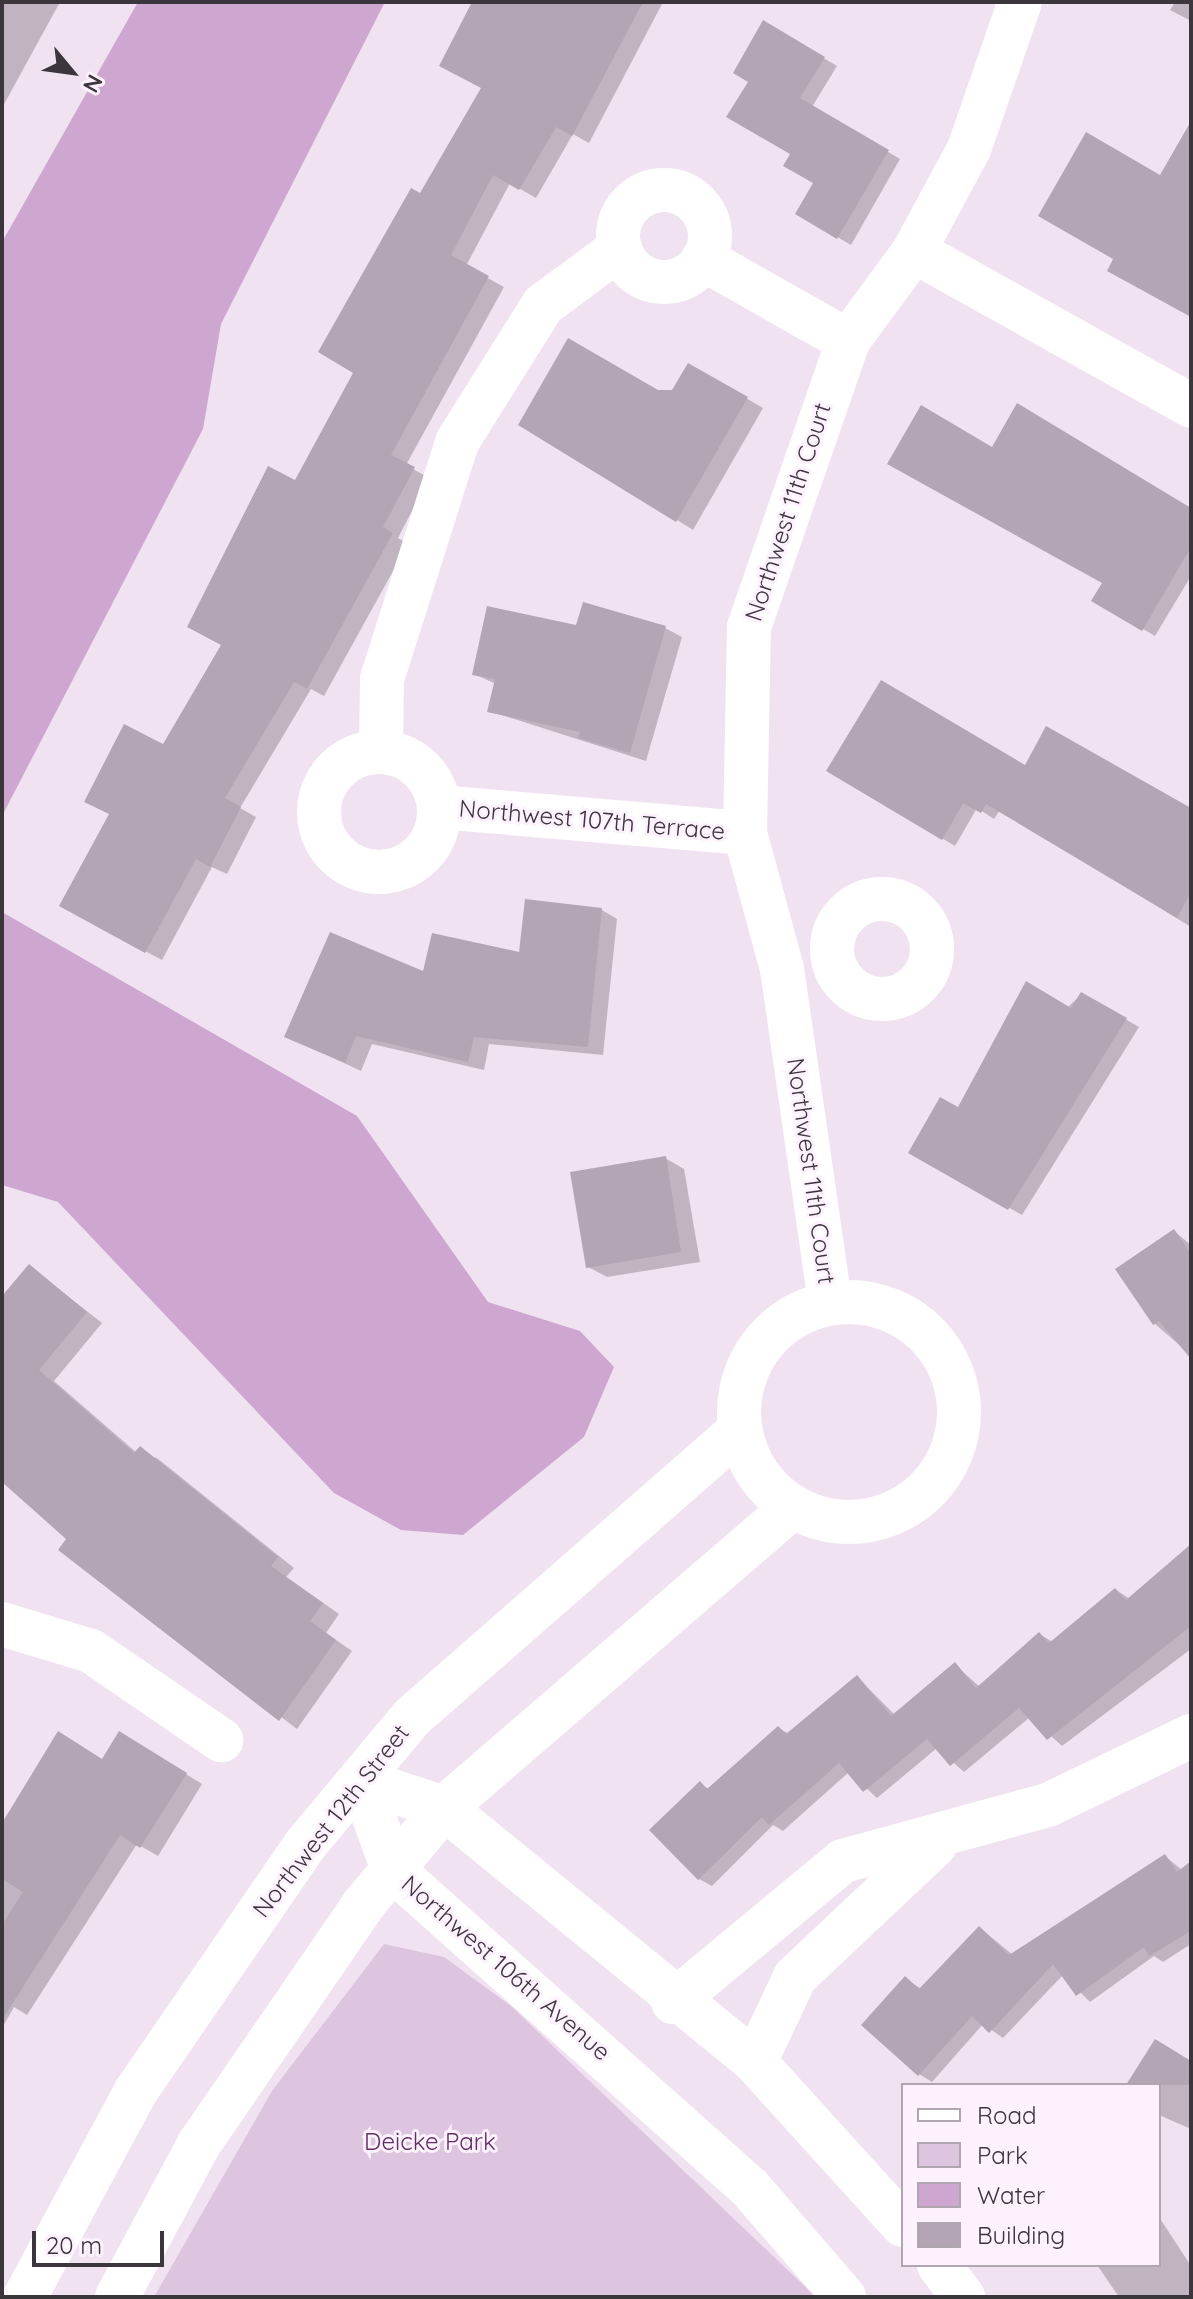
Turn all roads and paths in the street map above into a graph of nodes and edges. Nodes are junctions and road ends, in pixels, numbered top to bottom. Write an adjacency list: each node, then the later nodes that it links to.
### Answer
1 (1020, 2): 3 (street, Northwest 11th Court)
2 (620, 248): 4 (street); 4 (street); 7 (street)
3 (914, 251): 5 (street, Northwest 11th Court); 6 (street)
4 (703, 259): 5 (street)
5 (848, 341): 9 (street, Northwest 11th Court)
6 (1191, 406)
7 (381, 751): 8 (street, Northwest 107th Terrace); 8 (street, Northwest 107th Terrace)
8 (440, 807): 9 (street, Northwest 107th Terrace)
9 (745, 833): 11 (street, Northwest 11th Court)
10 (832, 959): 11 (street)
11 (782, 969): 12 (street, Northwest 11th Court)
12 (830, 1302): 13 (street); 14 (street)
13 (740, 1430): 14 (street); 18 (street, Northwest 12th Street)
14 (792, 1508): 19 (street)
15 (2, 1624): 17 (street)
16 (1191, 1736): 20 (street)
17 (221, 1740)
18 (361, 1781): 19 (street); 21 (street, Northwest 106th Avenue); 26 (street, Northwest 12th Street)
19 (444, 1808): 21 (street); 22 (street)
20 (943, 1839): 22 (street); 23 (street)
21 (393, 1870): 27 (street); 28 (street, Northwest 106th Avenue)
22 (673, 2002): 23 (street)
23 (755, 2062): 24 (street)
24 (901, 2223)
25 (940, 2267): 29 (street)
26 (25, 2297)
27 (117, 2297)
28 (844, 2297)
29 (963, 2297)

